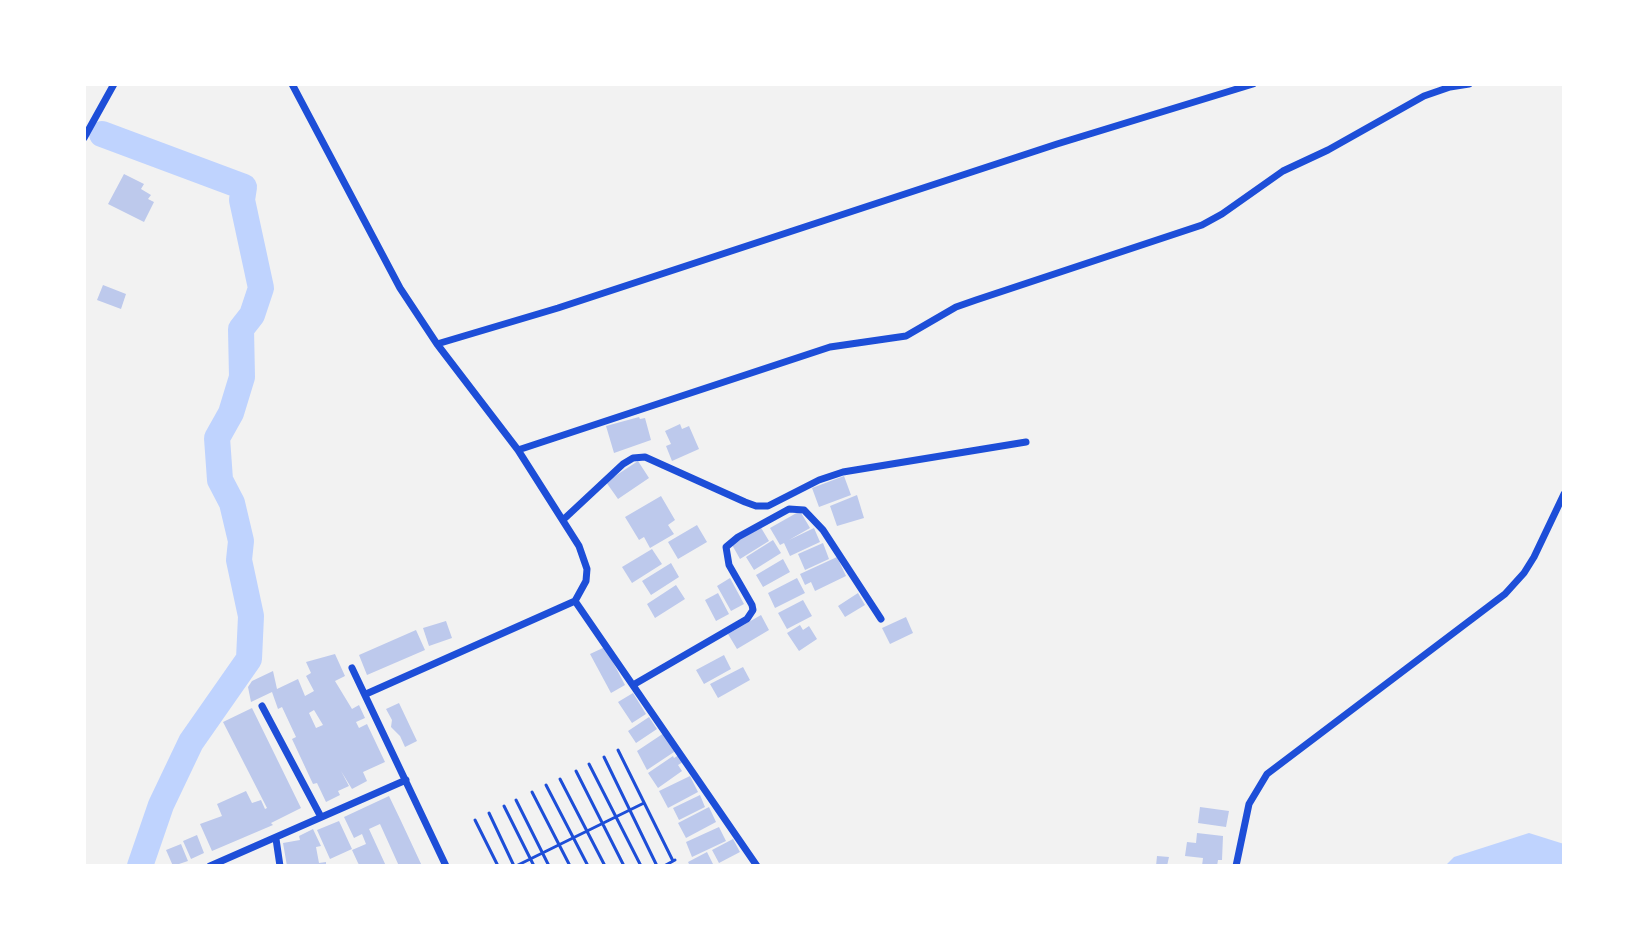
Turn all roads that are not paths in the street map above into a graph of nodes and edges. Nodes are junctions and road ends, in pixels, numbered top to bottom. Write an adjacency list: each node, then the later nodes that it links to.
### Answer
1 (114, 84): 5 (street)
2 (292, 84): 6 (street)
3 (1253, 84): 6 (street)
4 (1469, 84): 8 (street)
5 (84, 138)
6 (437, 344): 8 (street)
7 (1026, 442): 10 (street)
8 (518, 450): 10 (street)
9 (1564, 494): 24 (street)
10 (564, 519): 11 (street)
11 (575, 601): 14 (street); 15 (street)
12 (881, 619): 14 (street)
13 (352, 668): 15 (street)
14 (633, 685): 23 (street)
15 (366, 694): 17 (street)
16 (262, 706): 18 (street)
17 (406, 780): 18 (street); 22 (street)
18 (321, 817): 19 (street)
19 (276, 839): 20 (street); 21 (street)
20 (210, 866)
21 (280, 866)
22 (446, 866)
23 (757, 866)
24 (1236, 866)

